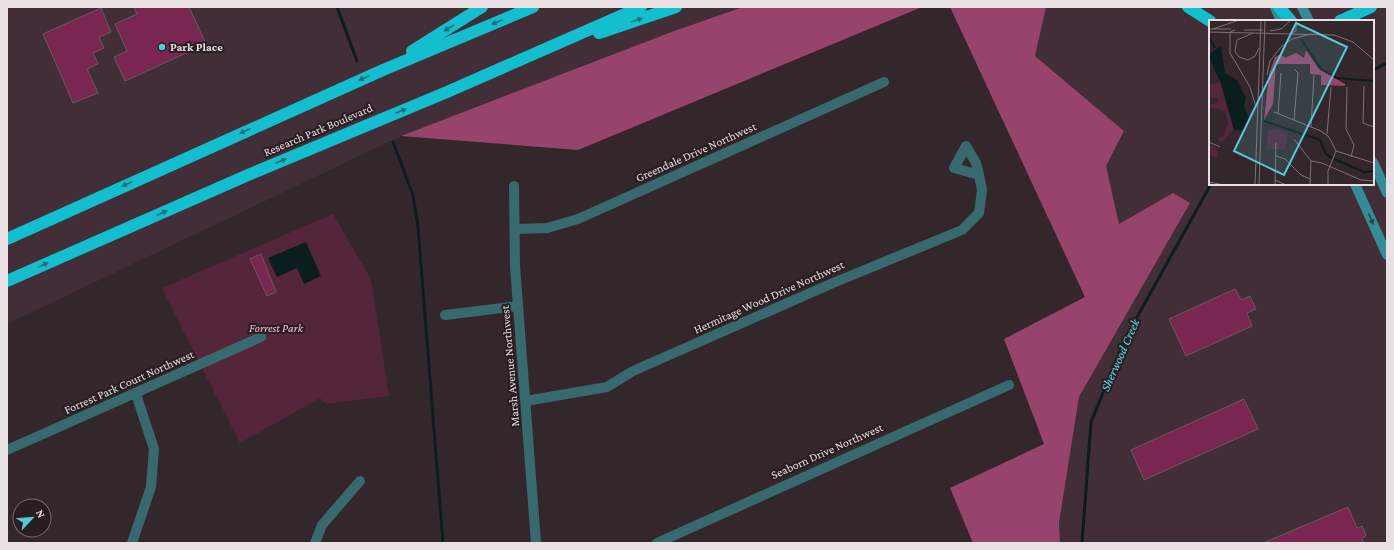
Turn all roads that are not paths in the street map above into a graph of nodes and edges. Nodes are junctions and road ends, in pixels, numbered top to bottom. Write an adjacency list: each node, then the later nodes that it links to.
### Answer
1 (482, 7): 17 (highway, one-way to 17)
2 (533, 7): 17 (highway, one-way to 17)
3 (641, 7): 16 (highway, Research Park Boulevard)
4 (676, 7): 16 (highway, one-way to 4)
5 (1188, 7): 11 (highway)
6 (1275, 7): 12 (main road)
7 (1279, 7): 13 (highway)
8 (1302, 7): 14 (main road)
9 (1371, 7): 10 (highway)
10 (1356, 17): 15 (highway)
11 (1209, 20)
12 (1281, 20)
13 (1290, 20)
14 (1308, 20)
15 (1344, 20)
16 (520, 59): 27 (highway, Research Park Boulevard, one-way to 16)
17 (383, 70): 25 (highway, one-way to 25)
18 (884, 82): 24 (street, Greendale Drive Northwest)
19 (1374, 164): 23 (main road)
20 (979, 174): 33 (street, Hermitage Wood Drive Northwest)
21 (1355, 185): 26 (main road, one-way to 26)
22 (514, 186): 24 (street, Marsh Avenue Northwest)
23 (1387, 193)
24 (515, 229): 28 (street, Marsh Avenue Northwest)
25 (7, 239)
26 (1387, 255)
27 (7, 281)
28 (518, 306): 29 (street); 33 (street, Marsh Avenue Northwest)
29 (445, 315)
30 (262, 337): 32 (street, Forrest Park Court Northwest)
31 (1008, 385): 39 (street, Seaborn Drive Northwest)
32 (136, 394): 34 (street, Forrest Park Court Northwest); 36 (street)
33 (526, 401): 38 (street, Marsh Avenue Northwest)
34 (7, 450)
35 (360, 481): 37 (street)
36 (132, 543)
37 (316, 543)
38 (536, 543)
39 (657, 543)

